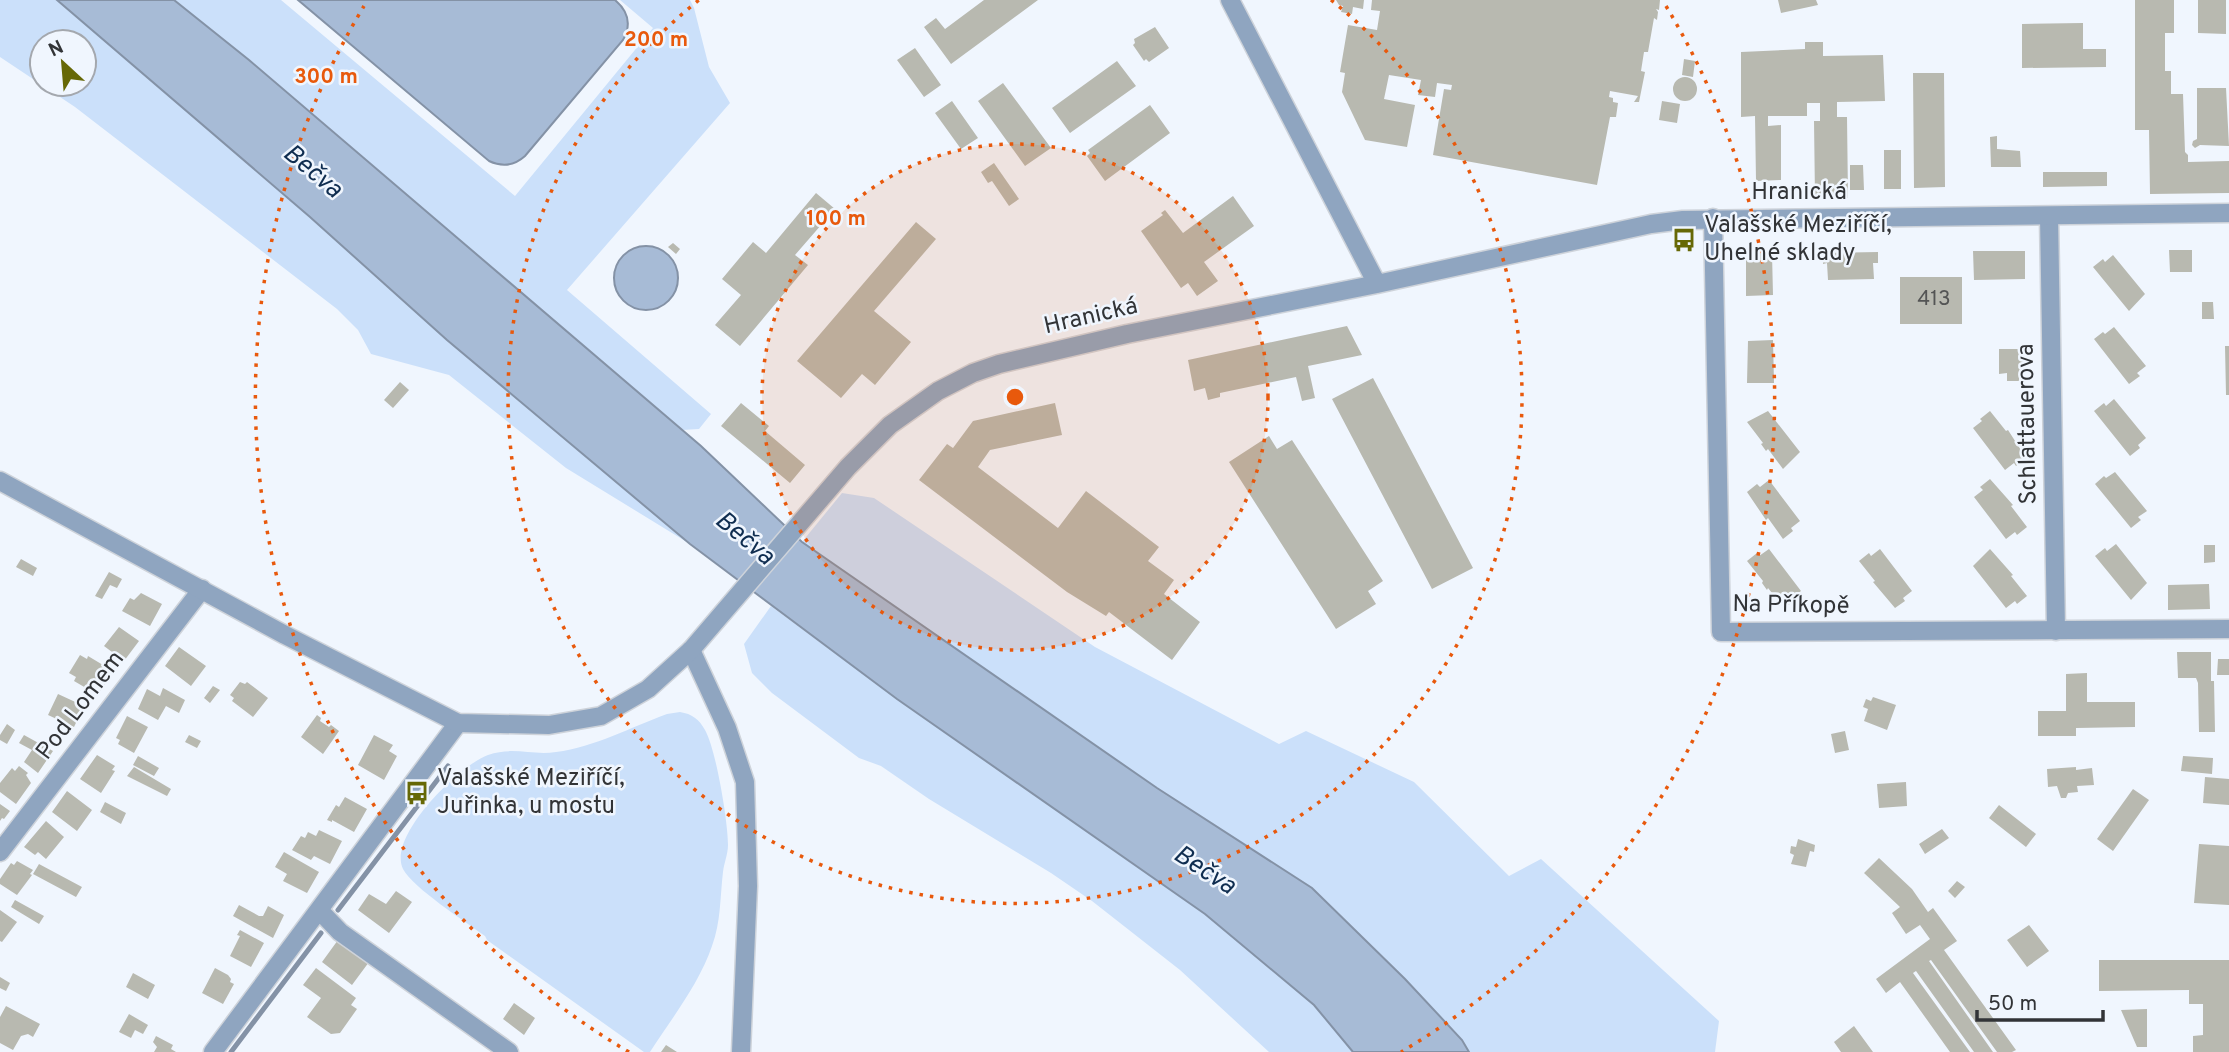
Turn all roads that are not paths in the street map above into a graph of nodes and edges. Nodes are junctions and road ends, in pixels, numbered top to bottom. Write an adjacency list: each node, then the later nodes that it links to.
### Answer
1 (1230, 0): 5 (street)
2 (2229, 213): 3 (street, Hranická)
3 (2049, 216): 4 (street, Hranická); 9 (street, Schlattauerova)
4 (1713, 218): 5 (street, Hranická); 9 (street, Na Příkopě)
5 (1377, 284): 10 (street, Hranická)
6 (0, 481): 7 (street)
7 (202, 589): 11 (street); 12 (street, Pod Lomem)
8 (2229, 629): 9 (street, Na Příkopě)
9 (2056, 631)
10 (691, 650): 11 (street, Hranická); 16 (street)
11 (458, 723): 13 (street)
12 (0, 852)
13 (319, 910): 14 (street); 15 (street)
14 (212, 1052)
15 (509, 1052)
16 (741, 1052)

